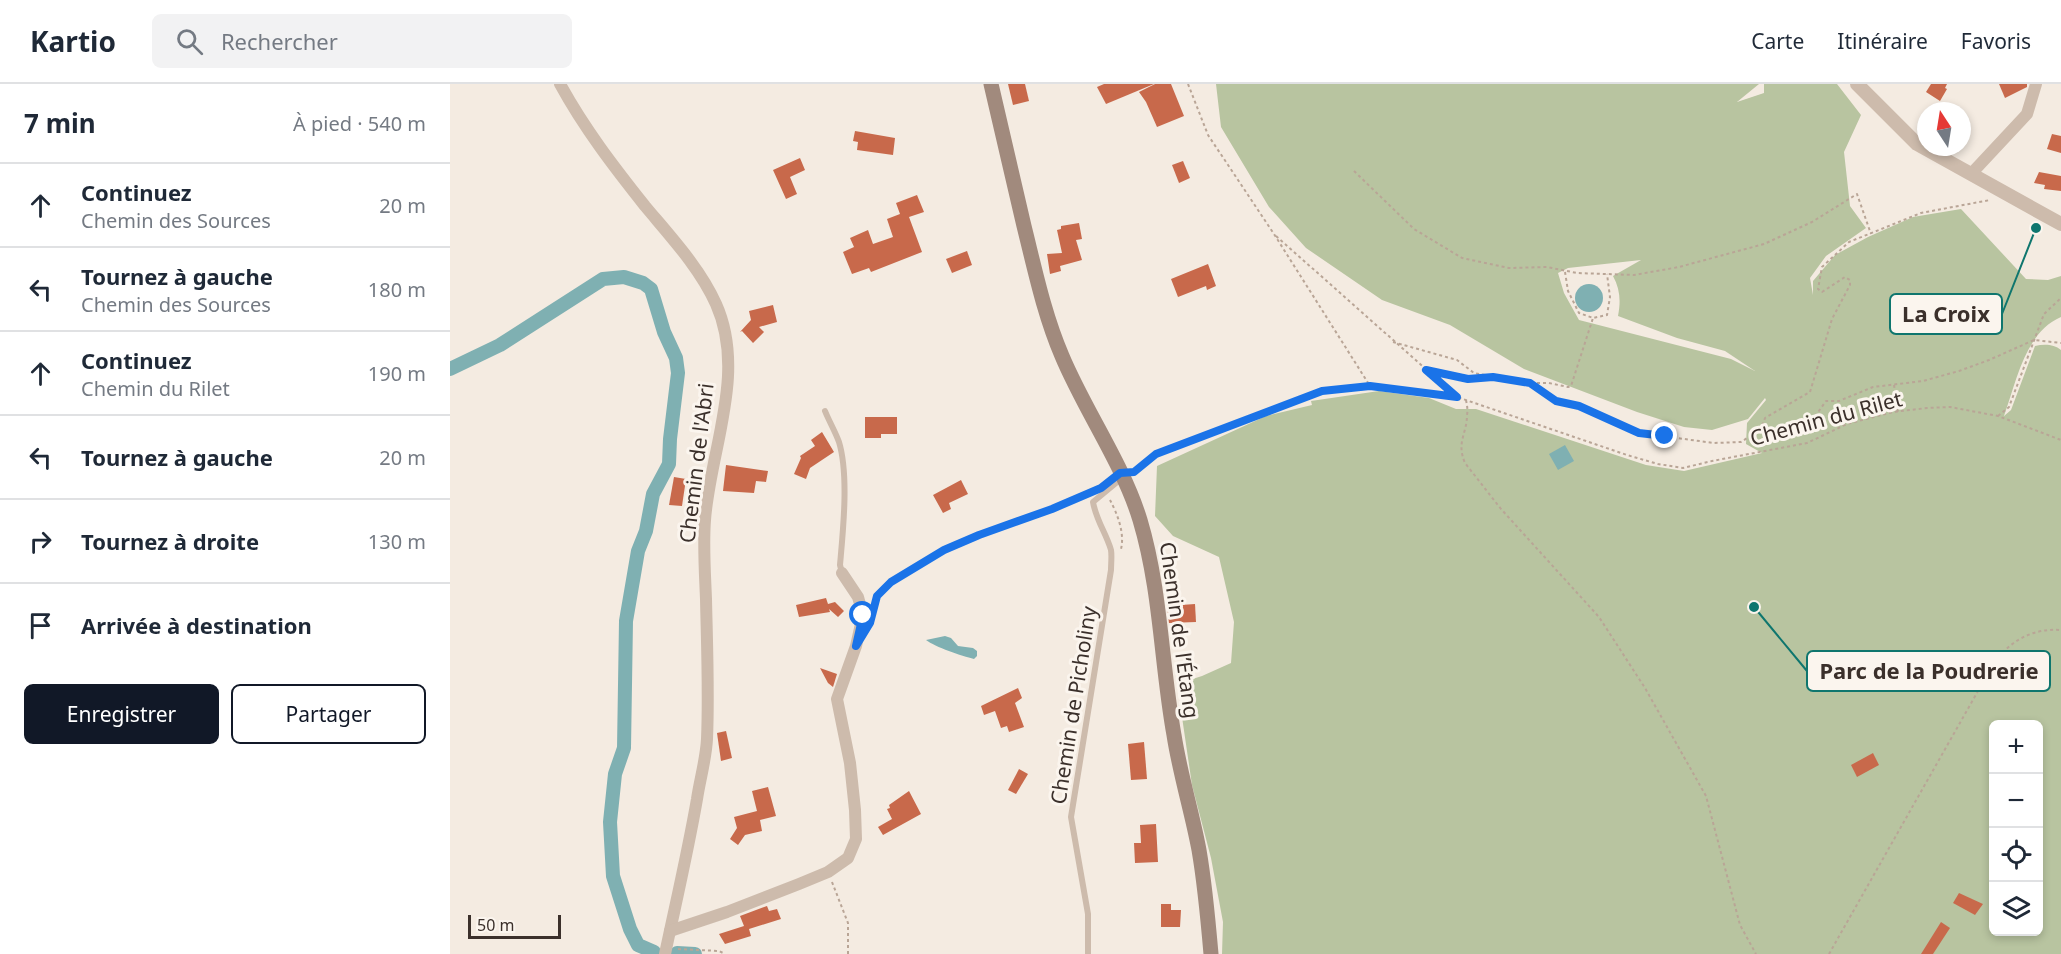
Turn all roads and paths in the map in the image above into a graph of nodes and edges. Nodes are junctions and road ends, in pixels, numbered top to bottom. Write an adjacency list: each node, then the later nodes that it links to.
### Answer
1 (560, 84): 39 (street, Chemin de l'Abri)
2 (991, 84): 31 (main road, Chemin de l’Étang)
3 (1188, 84): 10 (path)
4 (1857, 84): 7 (street)
5 (2036, 84): 7 (street)
6 (1354, 171): 12 (path)
7 (1971, 174): 8 (street)
8 (2011, 196): 9 (street); 11 (path)
9 (2061, 224)
10 (1274, 234): 17 (path); 23 (path)
11 (1871, 234): 13 (path); 29 (path)
12 (1565, 271): 13 (path); 15 (path)
13 (1607, 274): 15 (path)
14 (2061, 298): 16 (path)
15 (1593, 318): 21 (path)
16 (2034, 340): 18 (path); 22 (path); 28 (path)
17 (1394, 342): 19 (path); 20 (path)
18 (2061, 343)
19 (1426, 370): 20 (path); 24 (path)
20 (1493, 377): 21 (path)
21 (1530, 383): 29 (path)
22 (1894, 385): 27 (path); 29 (path)
23 (1370, 386): 24 (path, Chemin du Rilet); 31 (path, Chemin du Rilet)
24 (1457, 397): 25 (path, Chemin du Rilet)
25 (1466, 400): 27 (path, Chemin du Rilet); 45 (path)
26 (825, 411): 35 (lane)
27 (1898, 412): 28 (path, Chemin du Rilet)
28 (1998, 416): 30 (path, Chemin du Rilet)
29 (1761, 429)
30 (2061, 440)
31 (1122, 476): 33 (lane, Chemin de Picholiny); 44 (main road, Chemin de l’Étang)
32 (1091, 492): 36 (path)
33 (1106, 492): 34 (path); 34 (lane, Chemin de Picholiny)
34 (1111, 559): 43 (lane, Chemin de Picholiny)
35 (842, 573): 38 (street)
36 (872, 614)
37 (2061, 630): 46 (path)
38 (828, 872): 39 (street); 42 (path)
39 (670, 931): 40 (street, Chemin de l'Abri)
40 (666, 951): 41 (path)
41 (725, 954)
42 (848, 954)
43 (1088, 954)
44 (1211, 954)
45 (1756, 954)
46 (1829, 954)

